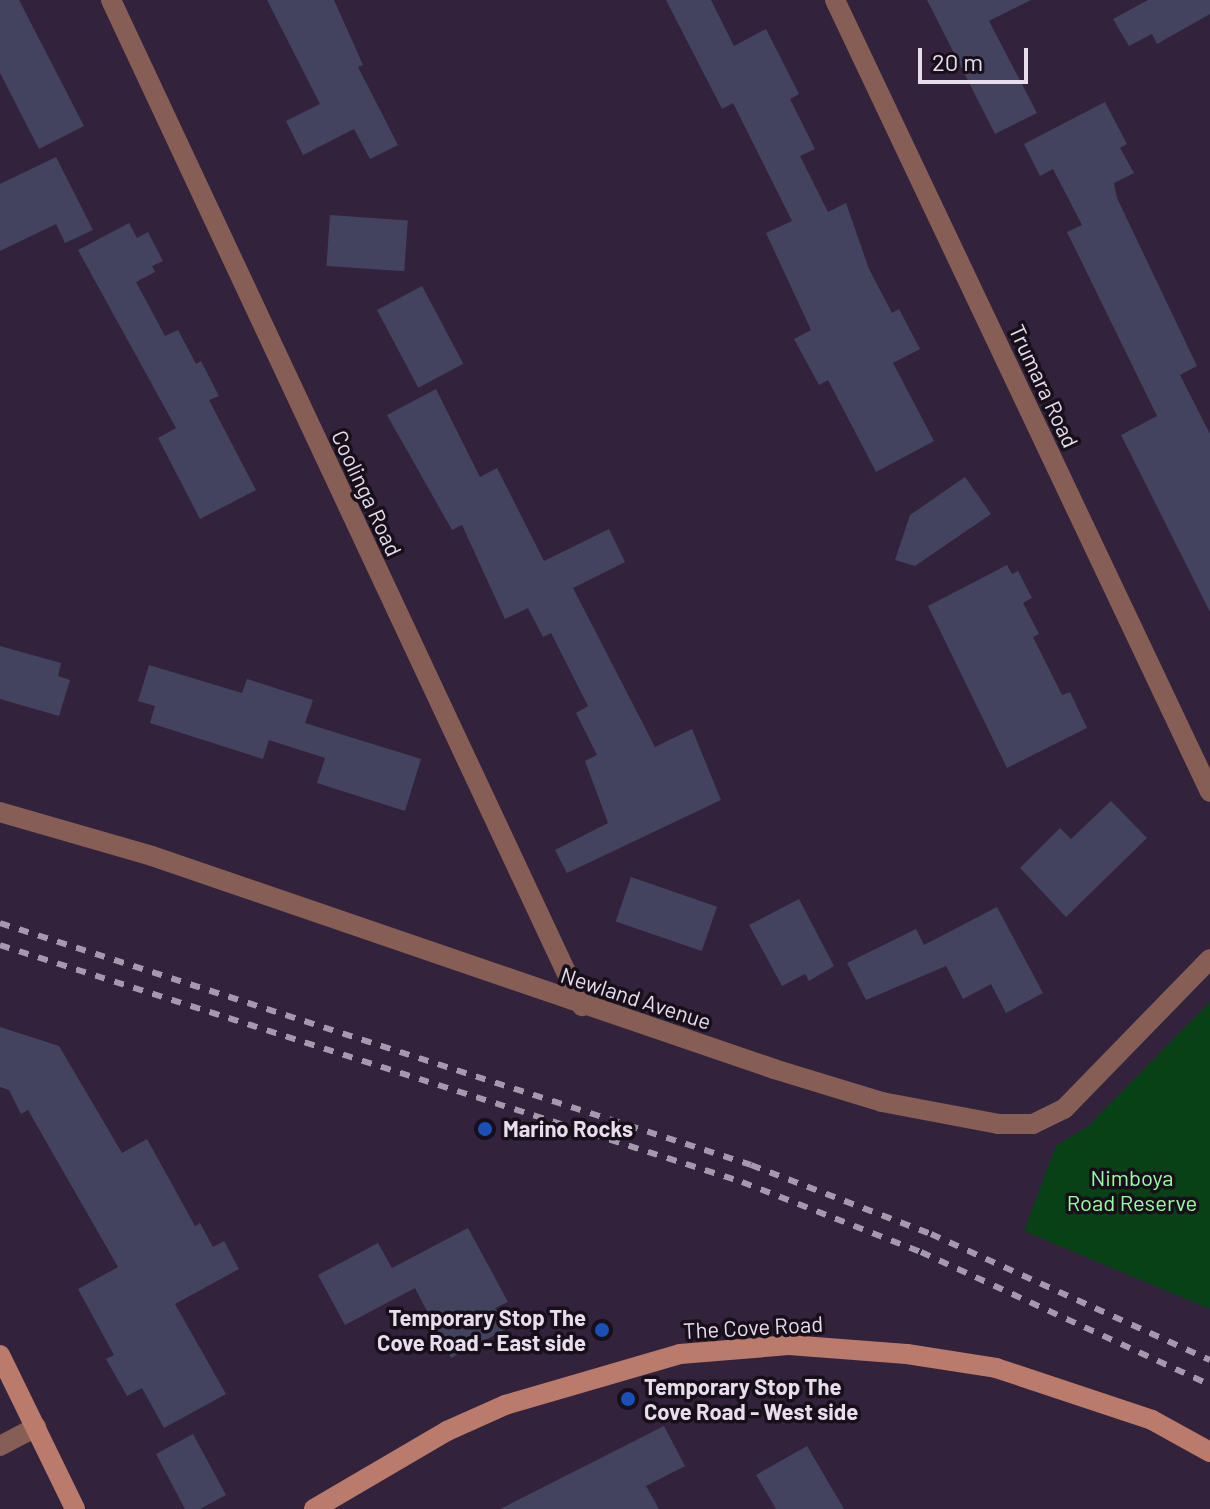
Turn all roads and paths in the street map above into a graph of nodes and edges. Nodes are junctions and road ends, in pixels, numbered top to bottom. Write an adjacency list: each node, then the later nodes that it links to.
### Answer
1 (111, 0): 6 (street, Coolinga Road)
2 (835, 0): 3 (street, Trumara Road)
3 (1210, 792)
4 (0, 812): 6 (street, Newland Avenue)
5 (1210, 959): 6 (street, Newland Avenue)
6 (582, 1006)
7 (0, 1355): 8 (street)
8 (36, 1427): 9 (street); 11 (street)
9 (0, 1446)
10 (1210, 1452): 12 (street, The Cove Road)
11 (75, 1509)
12 (314, 1509)

